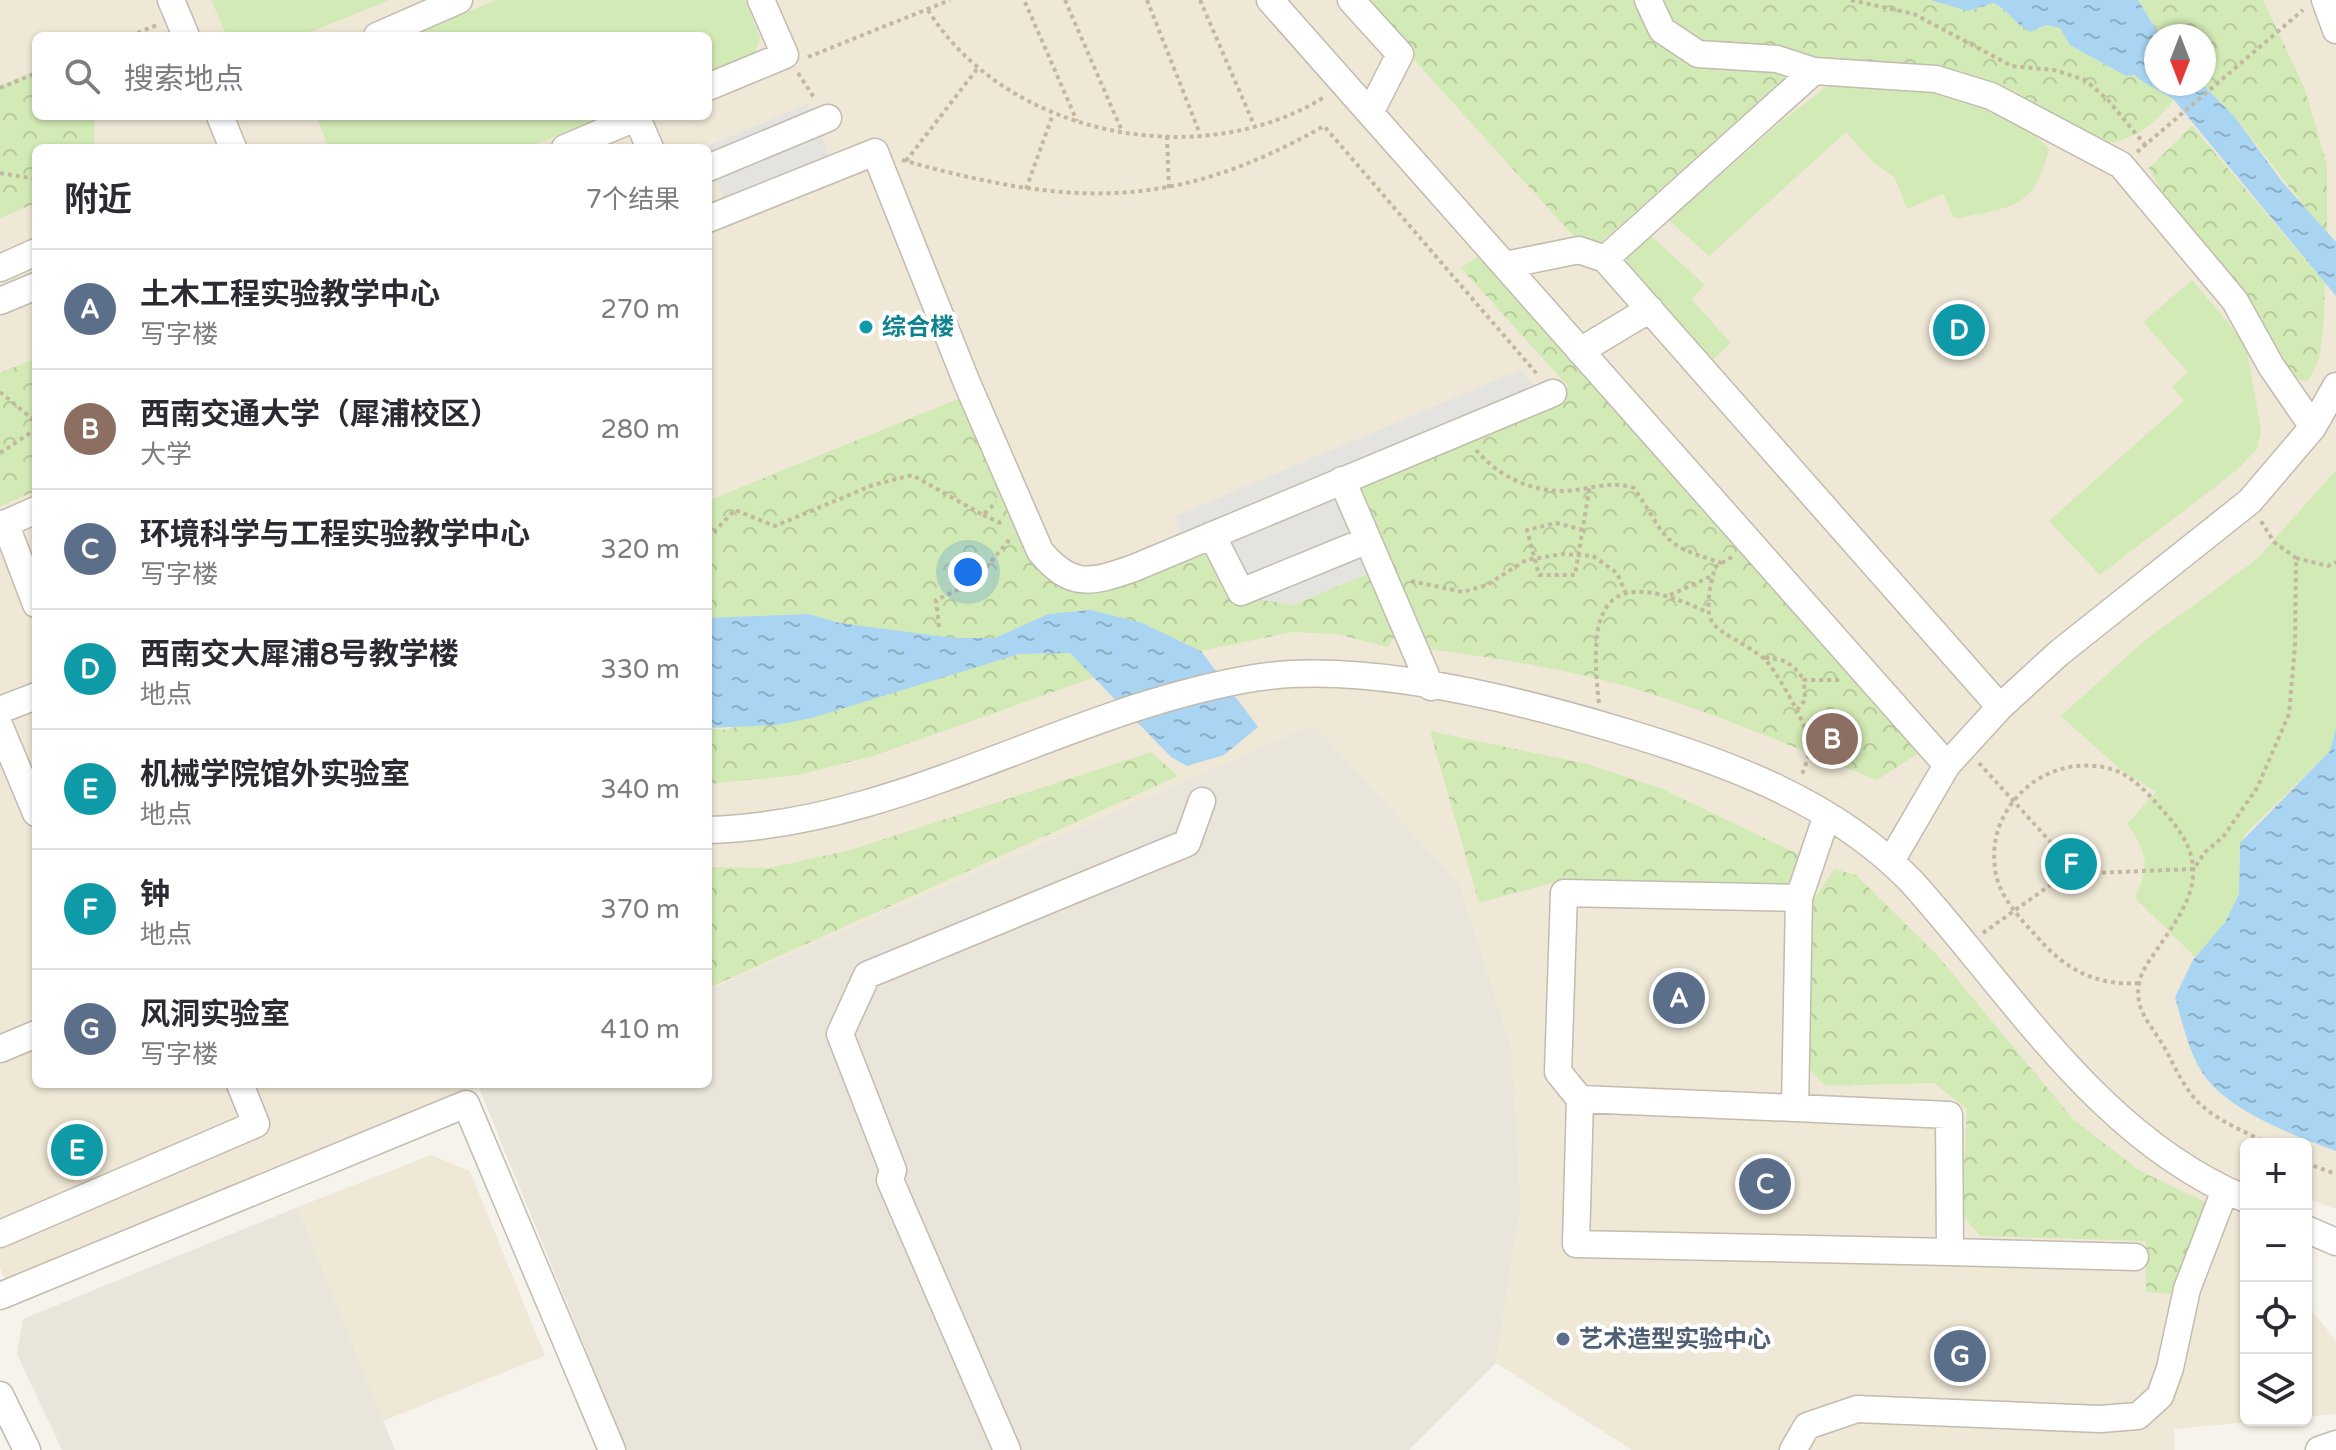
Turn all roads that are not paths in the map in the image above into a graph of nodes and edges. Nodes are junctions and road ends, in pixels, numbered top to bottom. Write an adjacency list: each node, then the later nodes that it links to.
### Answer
1 (459, 0): 8 (street)
2 (761, 0): 10 (street)
3 (1270, 0): 11 (street)
4 (1351, 0): 11 (street)
5 (1648, 0): 9 (street)
6 (2325, 0): 7 (street)
7 (2336, 30)
8 (386, 32)
9 (1814, 71): 22 (street); 31 (street)
10 (712, 85)
11 (1370, 113): 23 (street)
12 (828, 118): 19 (street)
13 (222, 120): 17 (street)
14 (633, 120): 16 (street)
15 (639, 120): 18 (street)
16 (596, 142)
17 (231, 144)
18 (648, 144)
19 (712, 166)
20 (712, 217): 35 (street)
21 (32, 254): 24 (street)
22 (1605, 259): 23 (street); 27 (street)
23 (1505, 265): 28 (street)
24 (0, 268)
25 (32, 288): 26 (street)
26 (0, 301)
27 (1650, 309): 28 (street); 40 (street)
28 (1580, 351): 43 (street)
29 (2336, 386): 31 (street)
30 (1553, 393): 32 (street)
31 (2313, 427): 40 (street)
32 (1342, 480): 35 (street); 36 (street)
33 (32, 512): 34 (street)
34 (2, 524): 37 (street)
35 (1212, 535): 36 (street)
36 (1368, 540): 38 (street)
37 (32, 595)
38 (1431, 687): 46 (street); 47 (street)
39 (32, 698): 41 (street)
40 (2000, 707): 43 (street)
41 (0, 710)
42 (0, 727): 45 (street)
43 (1955, 756): 48 (street)
44 (1202, 801): 66 (street)
45 (32, 803)
46 (1827, 815): 48 (street); 49 (street)
47 (712, 830)
48 (1891, 861): 55 (street)
49 (1799, 898): 53 (street); 54 (street)
50 (32, 1036): 51 (street)
51 (0, 1049)
52 (242, 1088): 57 (street)
53 (1580, 1099): 54 (street); 59 (street)
54 (1795, 1108): 59 (street)
55 (2236, 1194): 67 (street)
56 (2312, 1232): 58 (street)
57 (0, 1234)
58 (2336, 1242)
59 (1950, 1252): 60 (street)
60 (2135, 1257)
61 (0, 1296): 65 (street)
62 (0, 1395): 64 (street)
63 (2336, 1444): 68 (street)
64 (27, 1450)
65 (612, 1450)
66 (1007, 1450)
67 (1793, 1450)
68 (2319, 1450)

